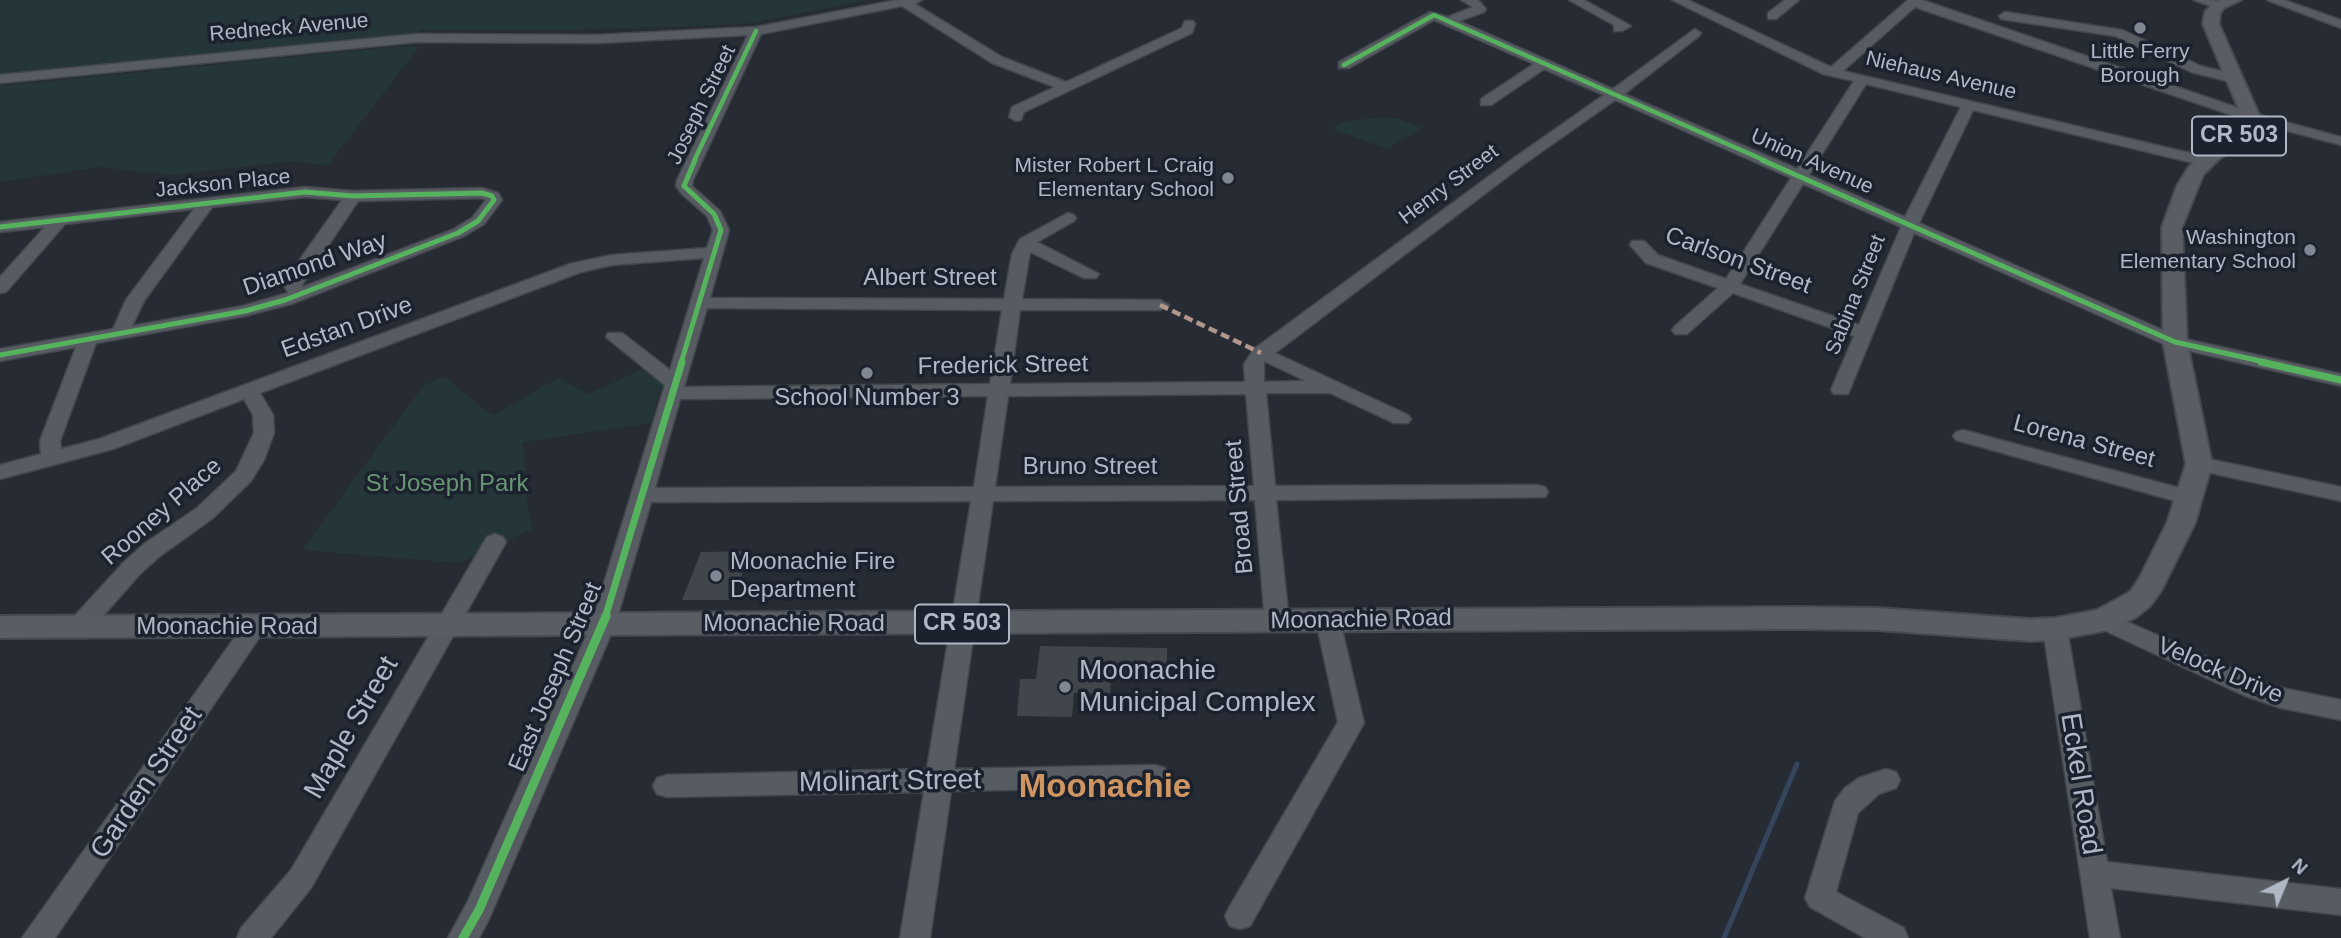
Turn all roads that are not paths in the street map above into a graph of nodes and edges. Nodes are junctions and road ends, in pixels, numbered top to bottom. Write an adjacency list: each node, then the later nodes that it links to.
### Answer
1 (1466, 0): 14 (street)
2 (1575, 0): 17 (street)
3 (1678, 0): 22 (street, Niehaus Avenue)
4 (1793, 0): 11 (street)
5 (2018, 0): 13 (street)
6 (2200, 0): 10 (street)
7 (2273, 0): 16 (street)
8 (910, 1): 18 (street, Redneck Avenue); 26 (street)
9 (1914, 1): 12 (street); 22 (street)
10 (2226, 3): 25 (main road, CR 503)
11 (1772, 16)
12 (1953, 16): 13 (street); 30 (street)
13 (2005, 16): 25 (street)
14 (1441, 18): 20 (street, Union Avenue); 21 (street)
15 (1189, 24): 26 (street)
16 (2341, 24)
17 (1618, 28)
18 (756, 31): 23 (street, Redneck Avenue); 44 (street, Joseph Street)
19 (1695, 33): 27 (street, Henry Street)
20 (1544, 63): 27 (street, Union Avenue); 28 (street)
21 (1344, 65)
22 (1834, 72): 24 (street, Niehaus Avenue)
23 (0, 79)
24 (1862, 79): 29 (street, Niehaus Avenue); 34 (street)
25 (2235, 79): 30 (main road, CR 503)
26 (1066, 87): 31 (street)
27 (1615, 94): 34 (street, Union Avenue); 58 (street, Henry Street)
28 (1486, 102)
29 (1969, 104): 33 (street, Niehaus Avenue); 40 (street, Sabina Street)
30 (2251, 116): 32 (street); 33 (main road, CR 503)
31 (1016, 117)
32 (2341, 141)
33 (2206, 160): 57 (main road, CR 503)
34 (1803, 176): 40 (street, Union Avenue); 46 (street)
35 (353, 196): 36 (street, Jackson Place); 37 (street, Jackson Place); 48 (street)
36 (492, 196): 48 (street, Diamond Way)
37 (208, 202): 39 (street, Jackson Place); 53 (street)
38 (1068, 218): 42 (street)
39 (61, 219): 41 (street, Jackson Place); 47 (street)
40 (1910, 224): 54 (street, Sabina Street); 57 (street, Union Avenue)
41 (0, 227)
42 (1026, 243): 45 (street); 50 (street)
43 (1638, 245): 46 (street, Carlson Street)
44 (715, 252): 49 (street, Joseph Street); 64 (street, Edstan Drive)
45 (1090, 274)
46 (1730, 286): 52 (street); 54 (street, Carlson Street)
47 (0, 288)
48 (298, 295): 53 (street, Diamond Way)
49 (699, 303): 50 (street, Albert Street); 62 (street, Joseph Street)
50 (1013, 303): 51 (street, Albert Street); 65 (street)
51 (1160, 305)
52 (1681, 330)
53 (120, 333): 56 (street, Diamond Way)
54 (1864, 333): 66 (street, Sabina Street)
55 (615, 337): 62 (street)
56 (88, 339): 59 (street, Diamond Way); 69 (street)
57 (2175, 342): 60 (street, Union Avenue); 70 (main road, CR 503)
58 (1261, 353): 61 (street); 63 (street)
59 (0, 355)
60 (2341, 380)
61 (1333, 387): 63 (street, Frederick Street); 67 (street)
62 (674, 388): 65 (street, Frederick Street); 76 (street, East Joseph Street)
63 (1255, 388): 65 (street, Frederick Street); 73 (street, Broad Street)
64 (249, 390): 69 (street, Edstan Drive); 87 (street, Rooney Place)
65 (999, 390): 74 (street)
66 (1841, 390)
67 (1401, 419)
68 (1964, 436): 77 (street, Lorena Street)
69 (52, 460): 71 (street, Edstan Drive)
70 (2199, 464): 75 (street); 77 (main road, CR 503)
71 (0, 472)
72 (1537, 492): 73 (street, Bruno Street)
73 (1265, 493): 74 (street, Bruno Street); 80 (street, Broad Street)
74 (983, 494): 76 (street, Bruno Street); 82 (street)
75 (2341, 494)
76 (643, 495): 83 (street, East Joseph Street)
77 (2190, 498): 79 (main road, CR 503)
78 (495, 542): 85 (street, Maple Street)
79 (2103, 620): 88 (main road, CR 503); 89 (street, Velock Drive)
80 (1277, 621): 81 (main road, Moonachie Road / CR 503); 82 (main road, Moonachie Road / CR 503)
81 (1328, 621): 88 (main road, Moonachie Road / CR 503); 96 (street)
82 (962, 624): 83 (main road, Moonachie Road / CR 503); 92 (street)
83 (603, 625): 85 (main road, Moonachie Road / CR 503); 99 (street, East Joseph Street)
84 (255, 626): 85 (main road, Moonachie Road / CR 503); 87 (main road, Moonachie Road / CR 503); 97 (street, Garden Street)
85 (447, 626): 98 (street, Maple Street)
86 (0, 627): 87 (main road, Moonachie Road / CR 503)
87 (79, 627)
88 (2055, 629): 94 (street, Eckel Road)
89 (2341, 710)
90 (1156, 776): 92 (street, Molinart Street)
91 (1886, 780): 101 (street)
92 (940, 781): 93 (street, Molinart Street); 100 (street)
93 (667, 786)
94 (2094, 873): 95 (street); 102 (street, Eckel Road)
95 (2341, 902)
96 (1240, 916)
97 (37, 938)
98 (252, 938)
99 (463, 938)
100 (915, 938)
101 (1893, 938)
102 (2105, 938)

